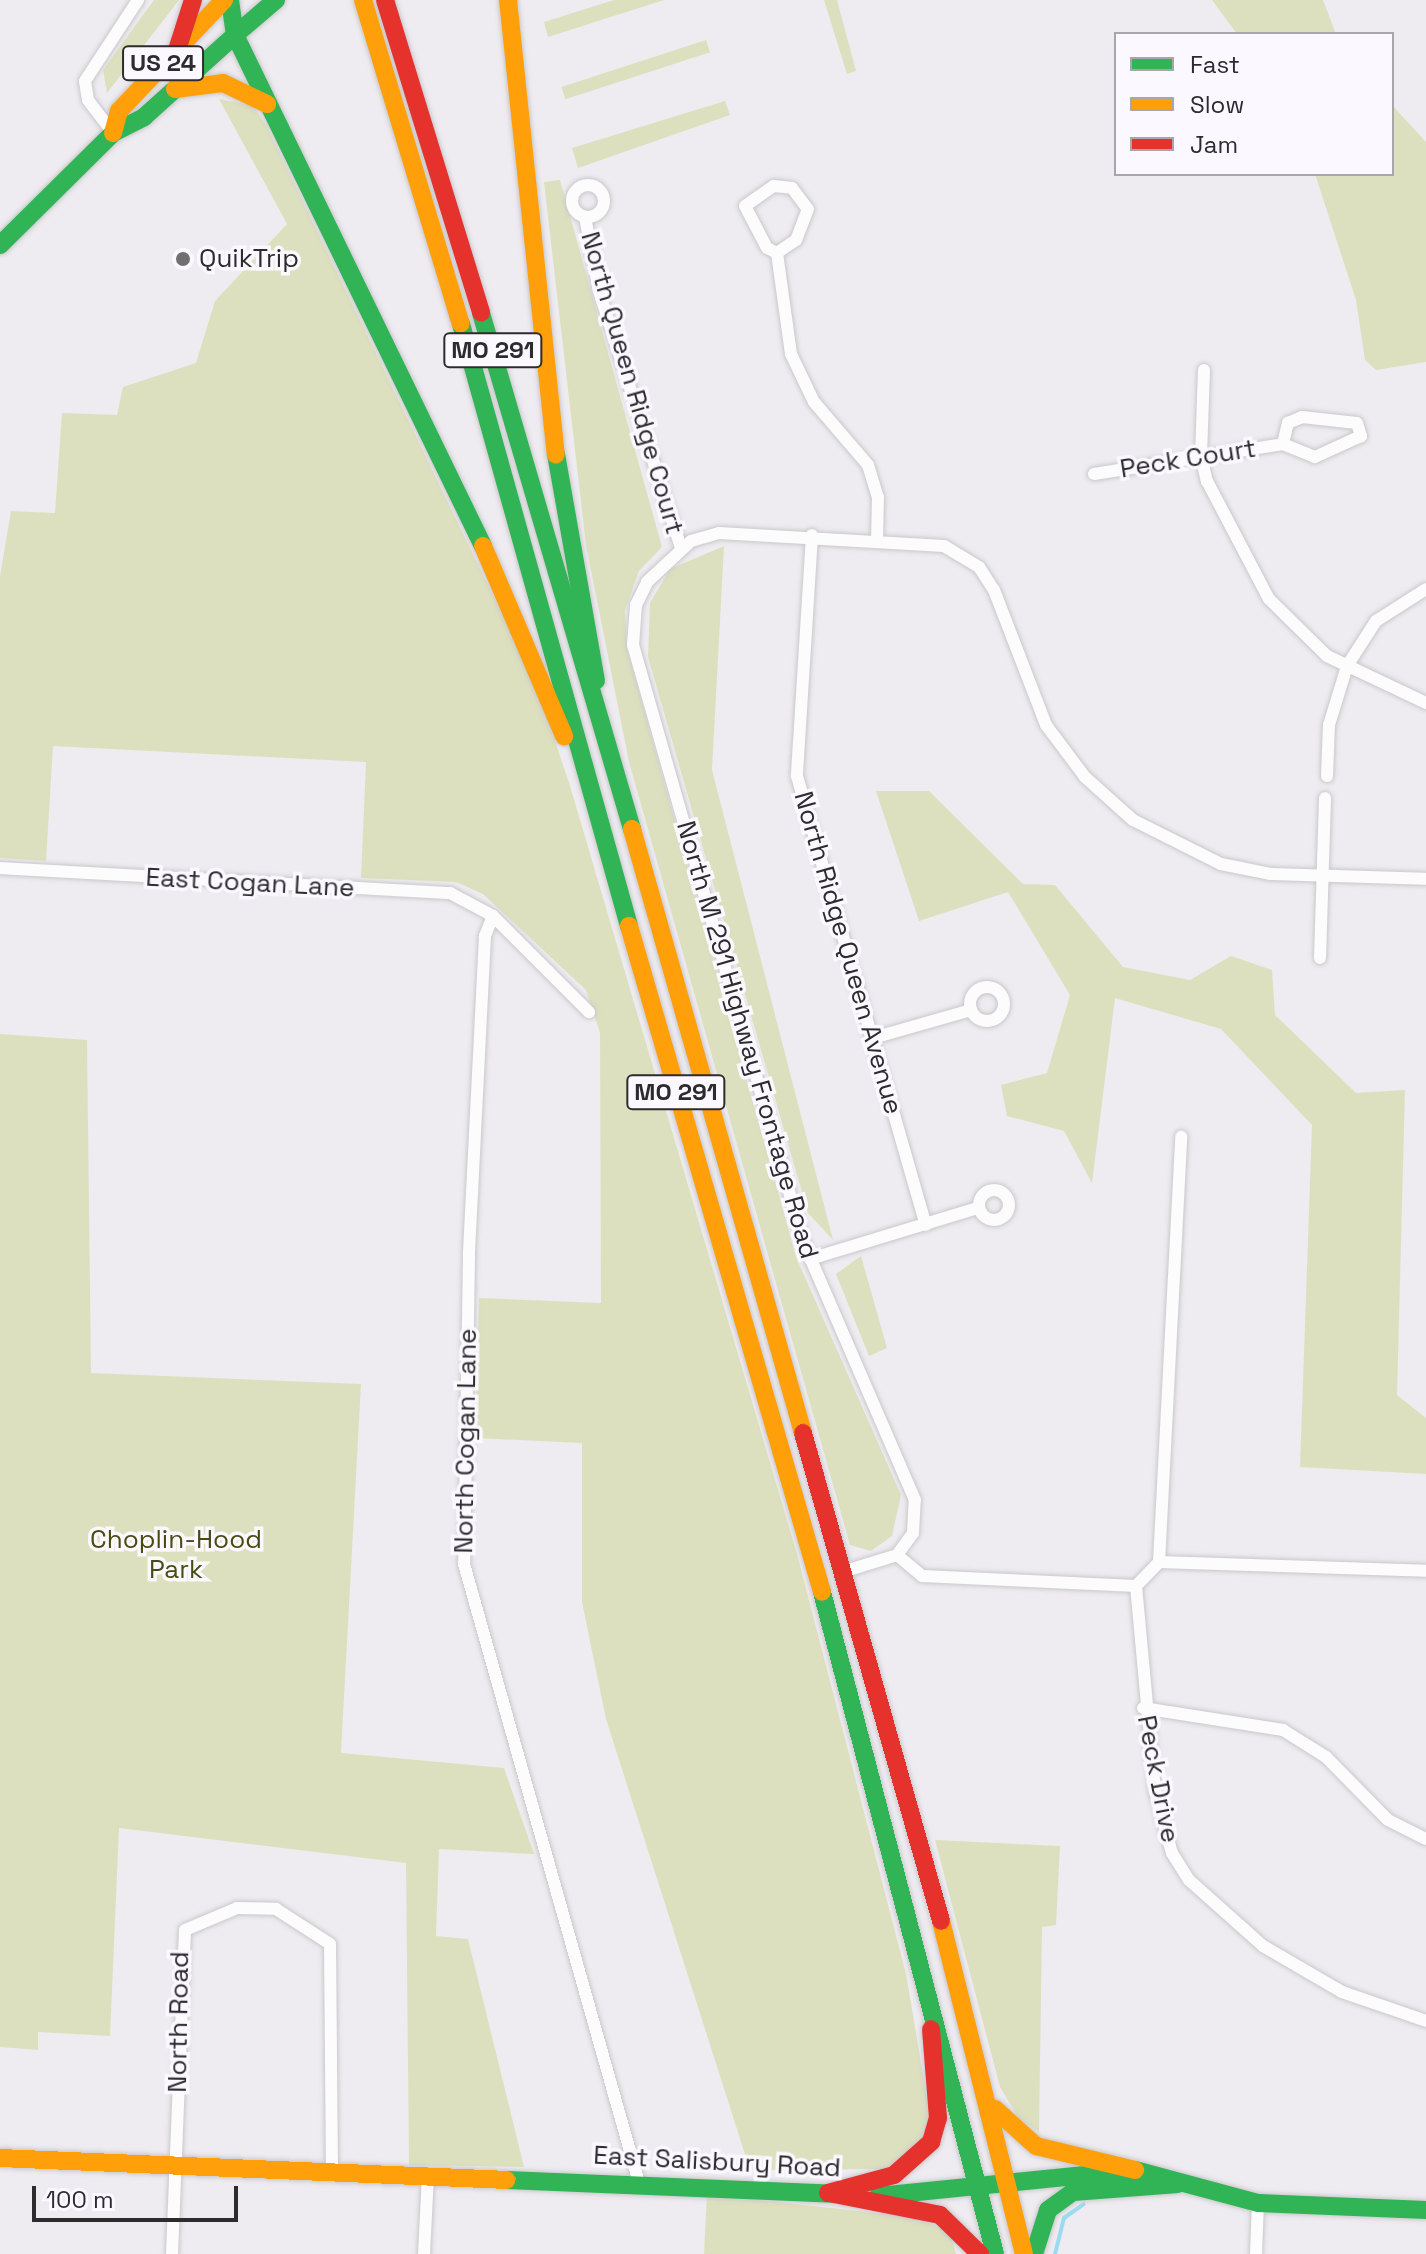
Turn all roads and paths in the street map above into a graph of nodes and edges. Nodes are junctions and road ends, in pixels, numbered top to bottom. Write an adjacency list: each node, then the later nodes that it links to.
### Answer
1 (138, 0): 12 (street)
2 (193, 0): 9 (main road)
3 (227, 0): 8 (main road); 9 (main road, US 24)
4 (276, 0): 8 (main road, US 24)
5 (363, 0): 29 (main road, MO 291)
6 (385, 0): 25 (main road, MO 291)
7 (508, 0): 25 (main road)
8 (235, 35): 10 (main road, US 24); 11 (main road)
9 (178, 47): 12 (main road, US 24)
10 (175, 89): 11 (main road); 12 (main road, US 24)
11 (267, 104): 29 (main road)
12 (113, 133): 14 (main road, US 24)
13 (585, 217): 22 (street, North Queen Ridge Court)
14 (0, 245)
15 (777, 253): 15 (street); 21 (street)
16 (1204, 370): 18 (street)
17 (1283, 444): 17 (street, Peck Court); 18 (street, Peck Court)
18 (1201, 456): 19 (street, Peck Court); 24 (street)
19 (1094, 474)
20 (812, 535): 21 (street); 22 (street); 37 (street, North Ridge Queen Avenue)
21 (877, 540): 31 (street)
22 (681, 548): 41 (street, North M 291 Highway Frontage Road)
23 (1426, 589): 24 (street)
24 (1347, 666): 26 (street); 27 (street)
25 (595, 702): 45 (main road, MO 291)
26 (1426, 703)
27 (1327, 776)
28 (1325, 798): 31 (street)
29 (611, 864): 49 (main road, MO 291)
30 (0, 868): 33 (street, East Cogan Lane)
31 (1320, 875): 32 (street); 34 (street)
32 (1426, 879)
33 (493, 916): 36 (street, East Cogan Lane); 58 (street, North Cogan Lane)
34 (1320, 958)
35 (971, 1010): 37 (street)
36 (589, 1012)
37 (873, 1038): 40 (street, North Ridge Queen Avenue)
38 (1181, 1137): 43 (street)
39 (978, 1208): 40 (street)
40 (926, 1225): 41 (street)
41 (810, 1259): 42 (street, North M 291 Highway Frontage Road)
42 (897, 1555): 45 (street); 46 (street)
43 (1159, 1562): 44 (street); 46 (street)
44 (1426, 1571)
45 (839, 1573): 51 (main road, MO 291)
46 (1136, 1586): 47 (street, Peck Drive)
47 (1143, 1708): 48 (street); 50 (street, Peck Drive)
48 (1426, 1839)
49 (929, 1980): 60 (main road, MO 291); 61 (main road)
50 (1426, 2021)
51 (985, 2083): 54 (main road); 57 (main road, MO 291)
52 (0, 2158): 53 (main road, East Salisbury Road)
53 (176, 2168): 55 (main road, East Salisbury Road); 55 (street, North Road); 64 (street)
54 (1135, 2170): 57 (main road, East Salisbury Road); 59 (main road, East Salisbury Road)
55 (332, 2173): 56 (main road, East Salisbury Road)
56 (428, 2176): 58 (main road, East Salisbury Road); 65 (street)
57 (1011, 2181): 60 (main road, East Salisbury Road); 68 (main road, MO 291)
58 (639, 2183): 61 (main road, East Salisbury Road)
59 (1178, 2184): 62 (main road, East Salisbury Road); 69 (main road)
60 (980, 2186): 61 (main road, East Salisbury Road); 67 (main road, MO 291)
61 (828, 2193): 66 (main road)
62 (1258, 2203): 63 (main road, East Salisbury Road); 70 (street)
63 (1426, 2210)
64 (172, 2254)
65 (424, 2254)
66 (980, 2254)
67 (995, 2254)
68 (1024, 2254)
69 (1034, 2254)
70 (1256, 2254)

